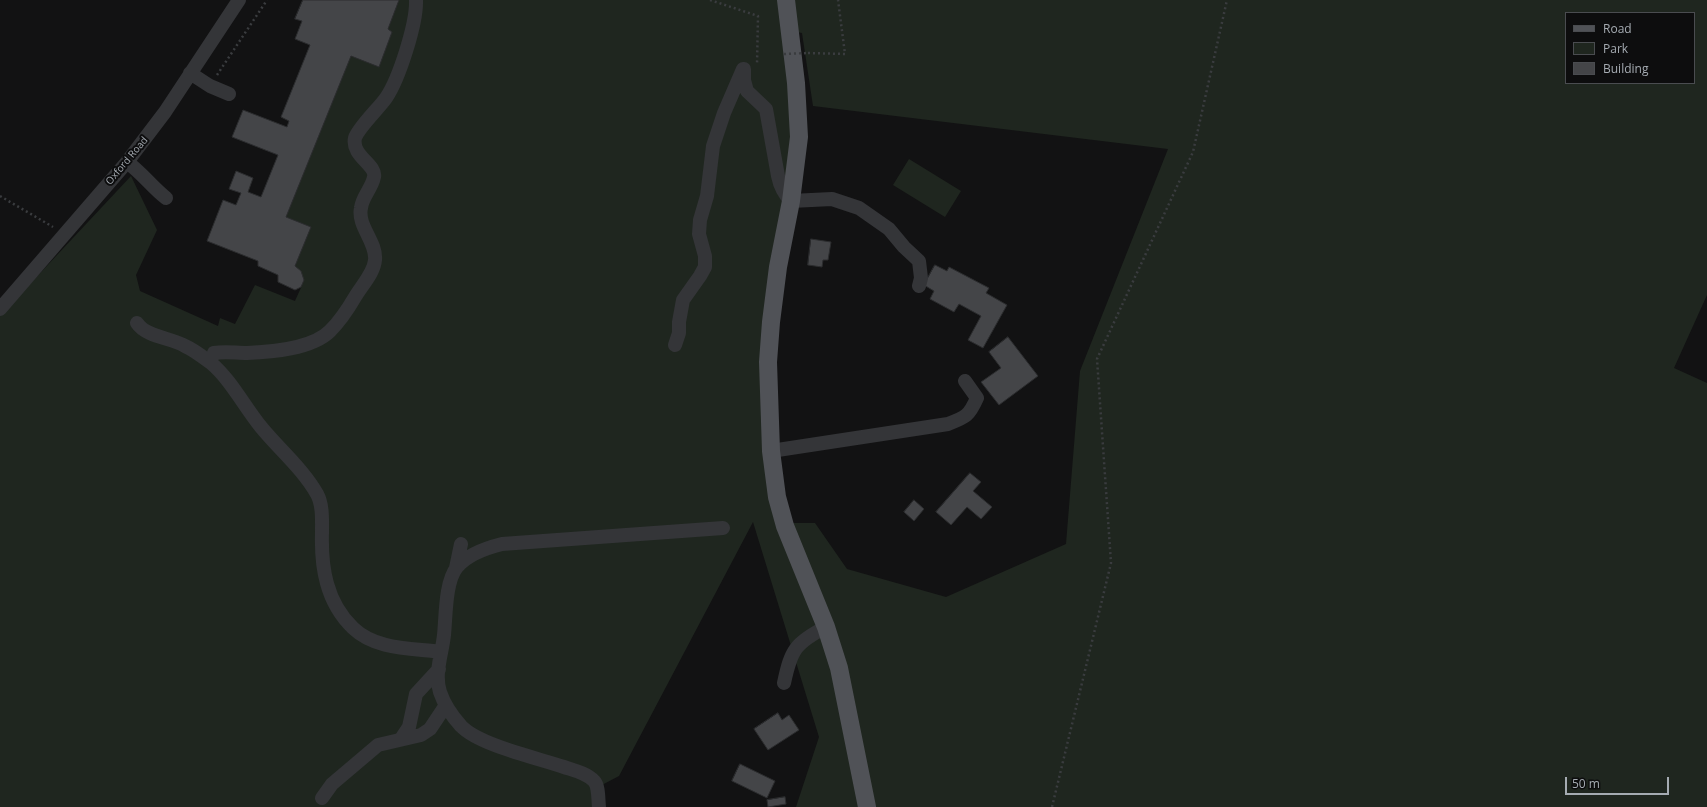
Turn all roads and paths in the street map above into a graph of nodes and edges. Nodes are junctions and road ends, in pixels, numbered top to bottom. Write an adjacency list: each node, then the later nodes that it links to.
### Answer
1 (239, 0): 10 (street, Oxford Road)
2 (266, 0): 11 (path)
3 (416, 0): 22 (street)
4 (710, 0): 9 (path)
5 (786, 0): 16 (main road)
6 (838, 0): 8 (path, bridge)
7 (1227, 0): 37 (path)
8 (784, 61)
9 (757, 70)
10 (190, 73): 11 (street); 13 (street, Oxford Road)
11 (210, 86): 12 (street)
12 (229, 94)
13 (127, 162): 15 (street); 17 (street, Oxford Road)
14 (0, 196): 17 (path)
15 (166, 198)
16 (792, 201): 18 (street); 21 (street); 24 (main road)
17 (64, 234): 19 (street, Oxford Road)
18 (919, 286)
19 (0, 309)
20 (136, 324): 22 (street)
21 (675, 345)
22 (210, 362): 29 (street)
23 (965, 381): 24 (street)
24 (771, 451): 28 (main road)
25 (723, 528): 27 (street)
26 (461, 544): 27 (street)
27 (456, 568): 29 (street)
28 (826, 627): 31 (street); 36 (main road)
29 (441, 652): 30 (street)
30 (439, 669): 32 (street); 33 (street)
31 (784, 683)
32 (446, 705): 33 (street); 35 (street)
33 (401, 738): 34 (street)
34 (322, 798)
35 (598, 807)
36 (867, 807)
37 (1052, 807)

